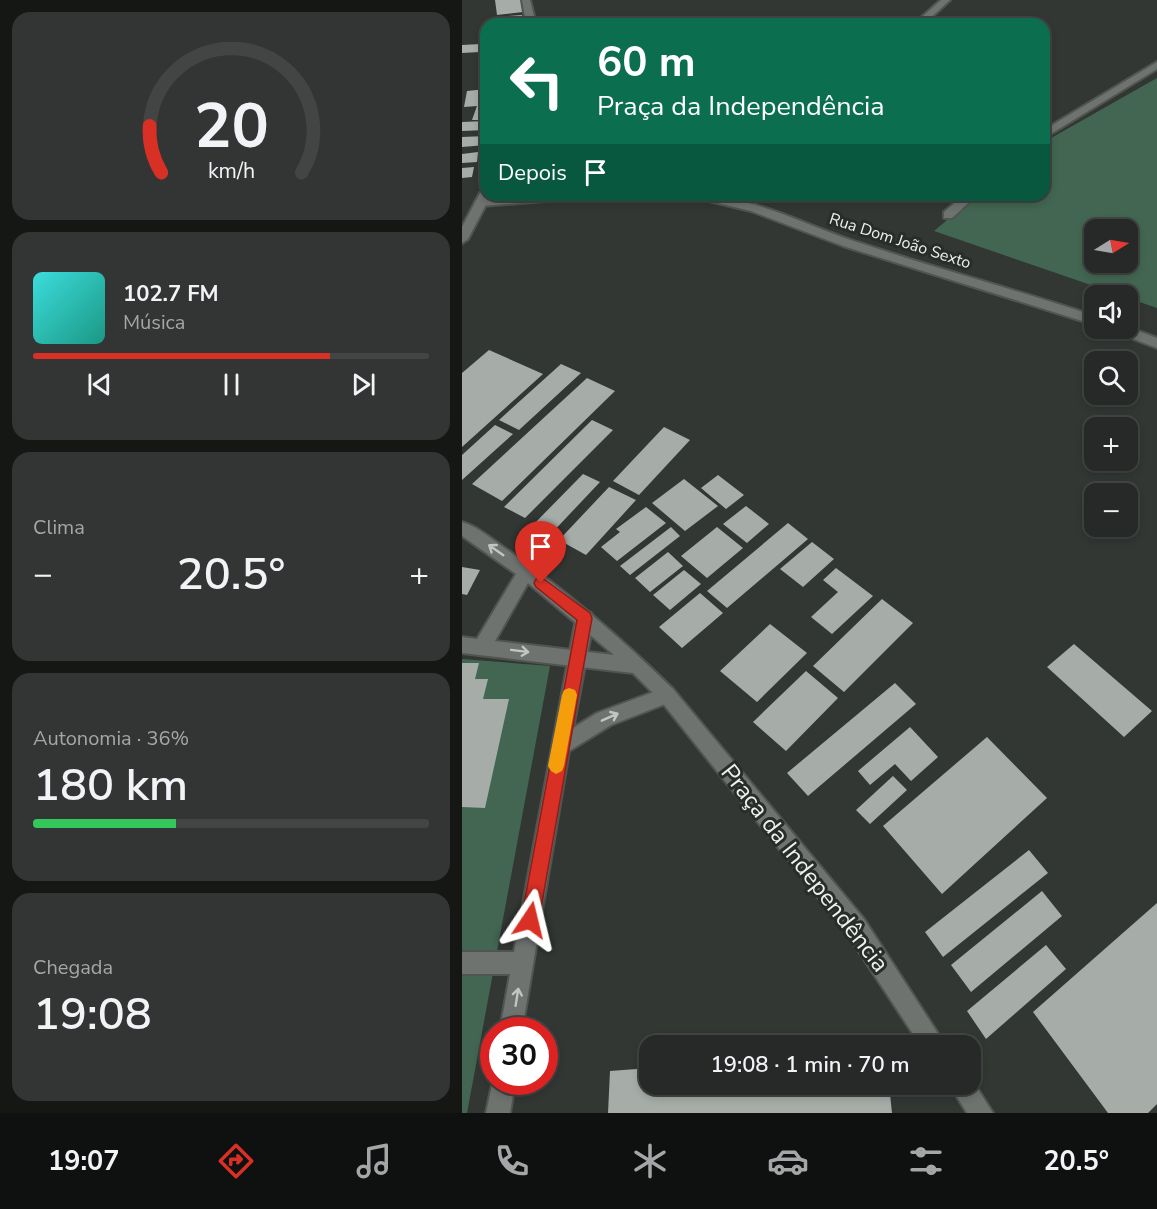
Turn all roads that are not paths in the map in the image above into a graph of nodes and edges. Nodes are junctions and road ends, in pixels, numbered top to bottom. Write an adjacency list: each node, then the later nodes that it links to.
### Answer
1 (526, 0): 3 (street)
2 (946, 0): 4 (street)
3 (530, 18)
4 (926, 18)
5 (1157, 65): 6 (street)
6 (1050, 131)
7 (481, 201): 11 (street)
8 (732, 201): 12 (street, Rua Dom João Sexto)
9 (964, 201): 10 (street)
10 (948, 215)
11 (462, 239)
12 (1084, 318)
13 (1138, 336): 14 (street)
14 (1157, 343)
15 (462, 528): 16 (street, Praça da Independência, one-way to 15)
16 (526, 572): 17 (street, Praça da Independência); 19 (street)
17 (585, 618): 20 (street); 21 (street, Praça da Independência)
18 (462, 645): 19 (street)
19 (482, 647): 20 (street, one-way to 20)
20 (576, 658): 21 (street); 23 (street)
21 (639, 666): 22 (street, Praça da Independência)
22 (667, 695): 23 (street, one-way to 22); 27 (street, Praça da Independência)
23 (560, 746): 25 (street)
24 (462, 963): 25 (street)
25 (523, 963): 26 (street, one-way to 25)
26 (514, 1017)
27 (928, 1035)
28 (501, 1095): 30 (street)
29 (969, 1095): 31 (street)
30 (498, 1113)
31 (981, 1113)

